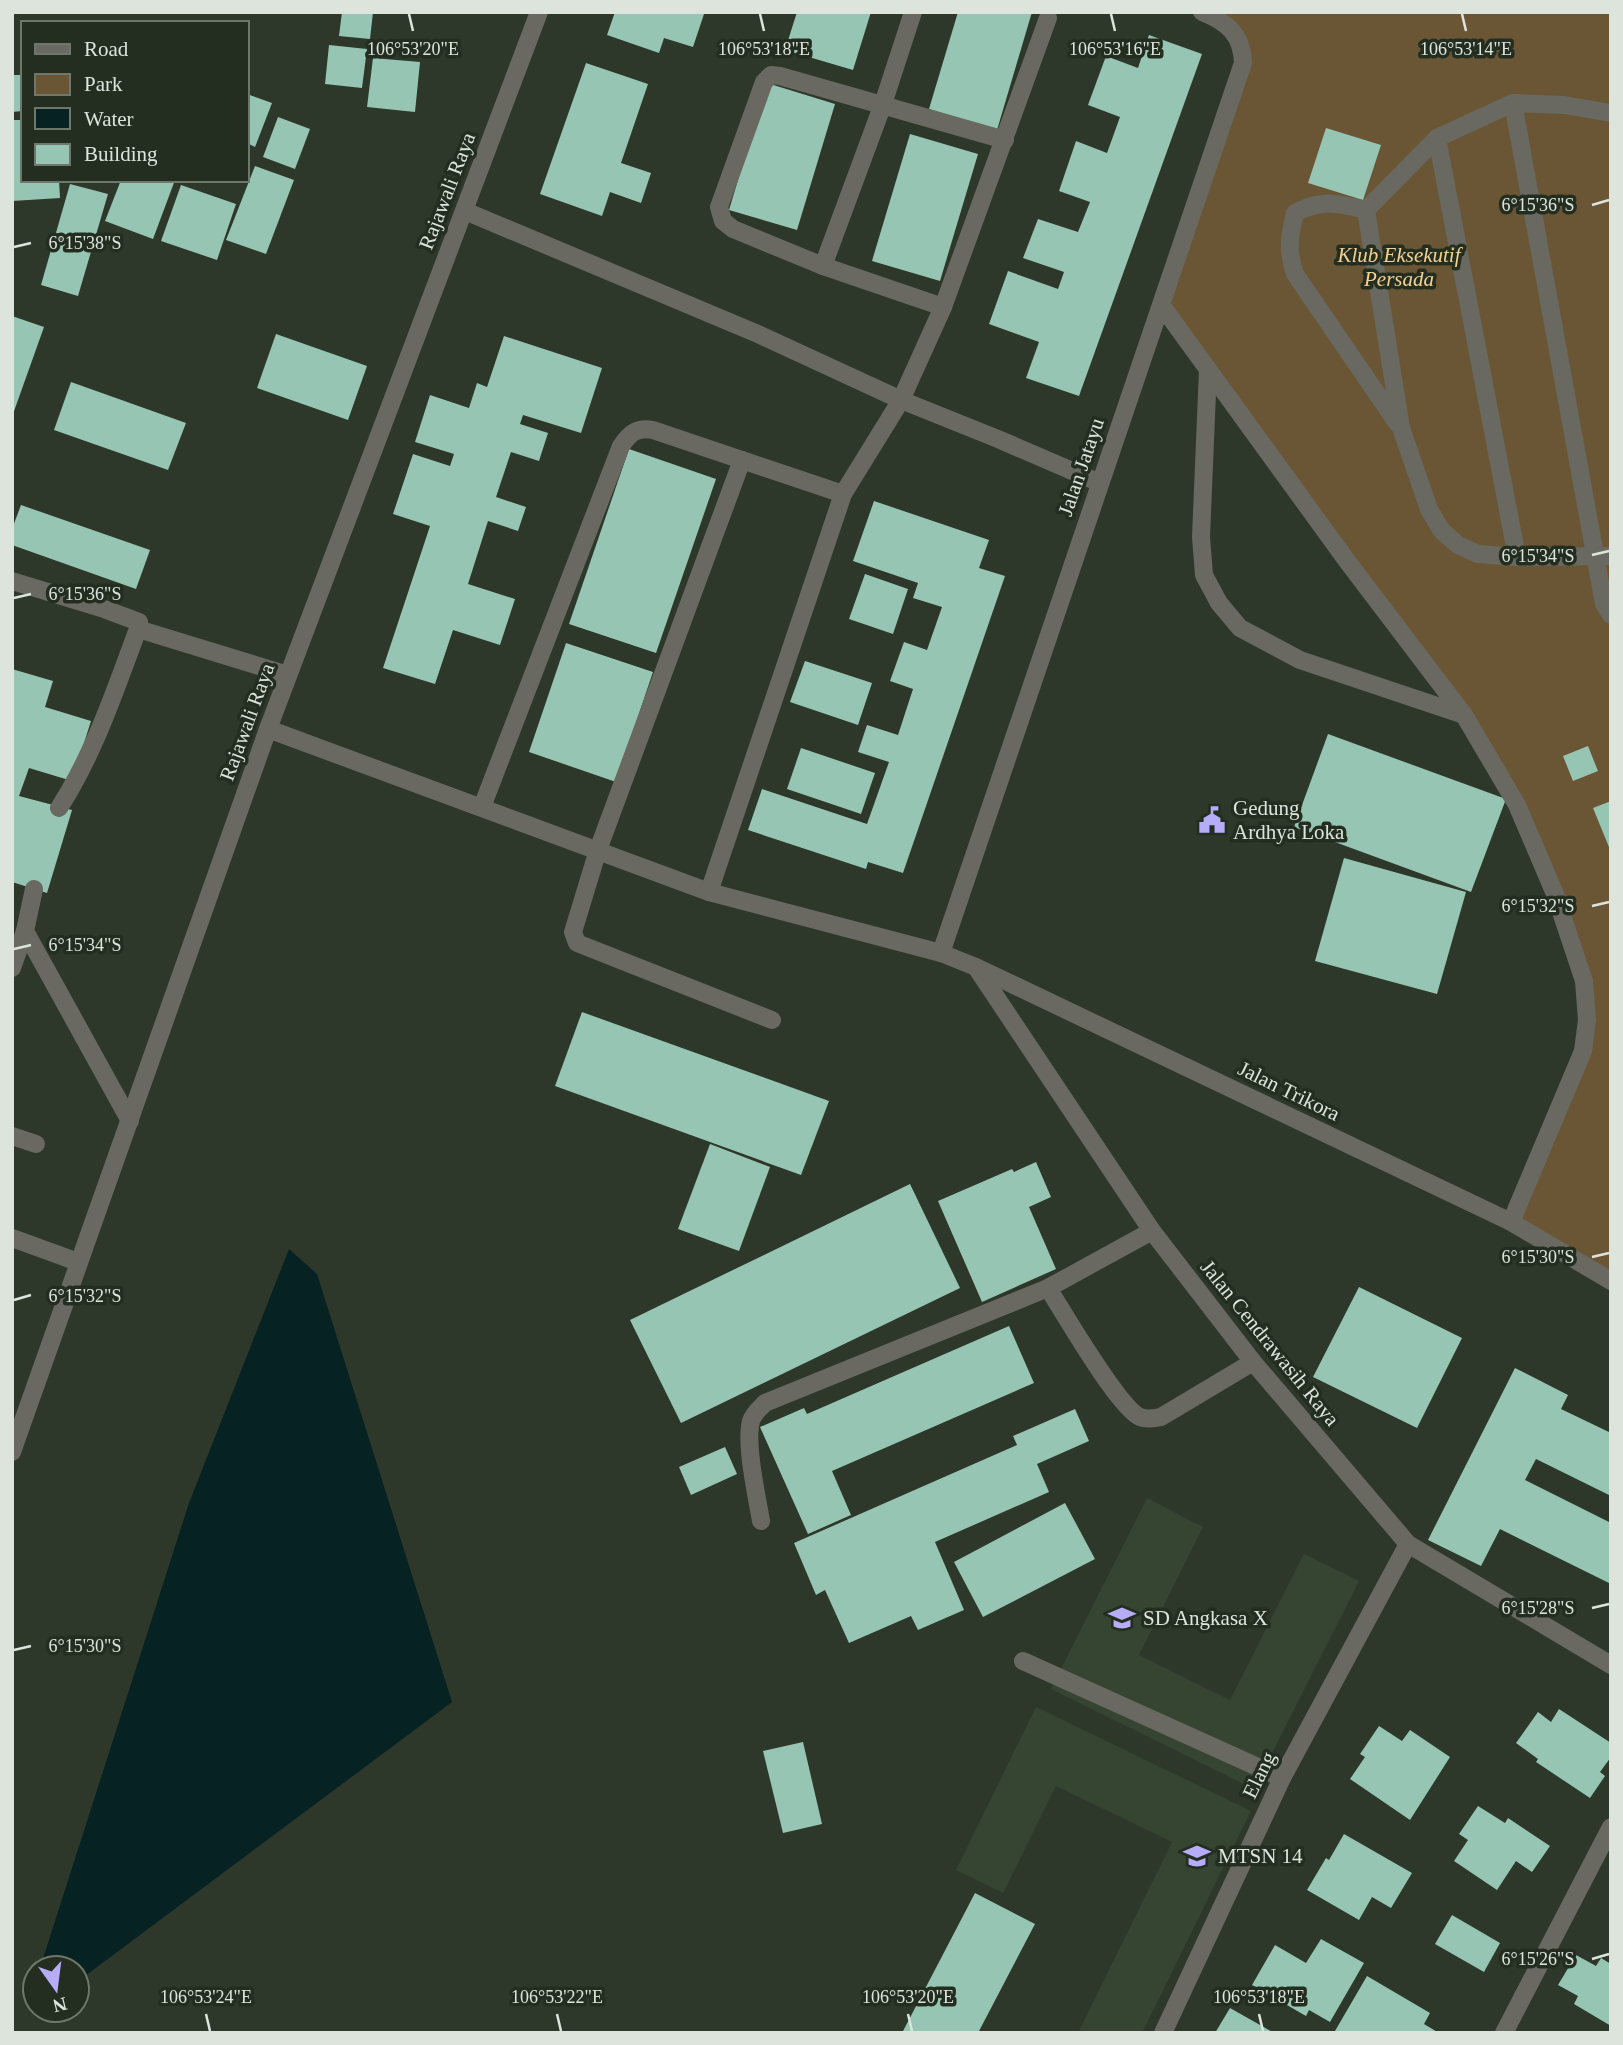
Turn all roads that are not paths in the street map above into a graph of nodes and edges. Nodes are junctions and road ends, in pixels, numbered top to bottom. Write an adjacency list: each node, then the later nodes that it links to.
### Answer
1 (538, 12): 11 (street, Rajawali Raya)
2 (913, 12): 6 (street)
3 (1202, 12): 13 (street, Jalan Jatayu)
4 (1048, 18): 9 (street)
5 (1513, 103): 7 (street); 8 (street); 21 (street)
6 (883, 104): 9 (street); 12 (street); 12 (street)
7 (1611, 113)
8 (1437, 138): 10 (street); 22 (street)
9 (1005, 140): 14 (street)
10 (1366, 210): 17 (street); 17 (street)
11 (464, 211): 16 (street); 26 (street, Rajawali Raya)
12 (823, 266): 14 (street)
13 (1162, 306): 15 (street); 19 (street, Jalan Jatayu)
14 (943, 307): 16 (street)
15 (1208, 369): 27 (street); 27 (street)
16 (901, 400): 19 (street); 20 (street)
17 (1401, 428): 22 (street)
18 (742, 460): 20 (street); 29 (street); 31 (street)
19 (1100, 483): 35 (street, Jalan Jatayu)
20 (843, 494): 33 (street)
21 (1604, 555): 22 (street); 24 (street)
22 (1517, 557)
23 (12, 581): 25 (street)
24 (1611, 615)
25 (138, 629): 26 (street); 30 (street)
26 (288, 675): 28 (street, Rajawali Raya)
27 (1464, 715): 42 (street)
28 (268, 729): 29 (street, Jalan Trikora); 39 (street, Rajawali Raya)
29 (482, 807): 31 (street, Jalan Trikora)
30 (59, 808)
31 (598, 850): 33 (street, Jalan Trikora); 38 (street)
32 (34, 888): 34 (street)
33 (709, 892): 35 (street, Jalan Trikora)
34 (25, 931): 37 (street); 39 (street)
35 (941, 953): 36 (street, Jalan Trikora)
36 (976, 967): 42 (street, Jalan Trikora); 43 (street, Jalan Cendrawasih Raya)
37 (12, 968)
38 (772, 1020)
39 (130, 1121): 45 (street, Rajawali Raya)
40 (12, 1136): 41 (street)
41 (36, 1144)
42 (1511, 1222): 46 (street, Jalan Trikora)
43 (1152, 1231): 47 (street); 48 (street, Jalan Cendrawasih Raya)
44 (12, 1238): 45 (street)
45 (78, 1262): 49 (street, Rajawali Raya)
46 (1611, 1281)
47 (1048, 1288): 48 (street); 50 (street)
48 (1253, 1362): 51 (street, Jalan Cendrawasih Raya)
49 (12, 1452)
50 (761, 1521)
51 (1408, 1544): 53 (street, Jalan Cendrawasih Raya); 54 (street, Elang)
52 (1023, 1661): 54 (street)
53 (1611, 1665)
54 (1282, 1778): 56 (street, Elang)
55 (1611, 1827): 57 (street)
56 (1163, 2033)
57 (1504, 2033)

